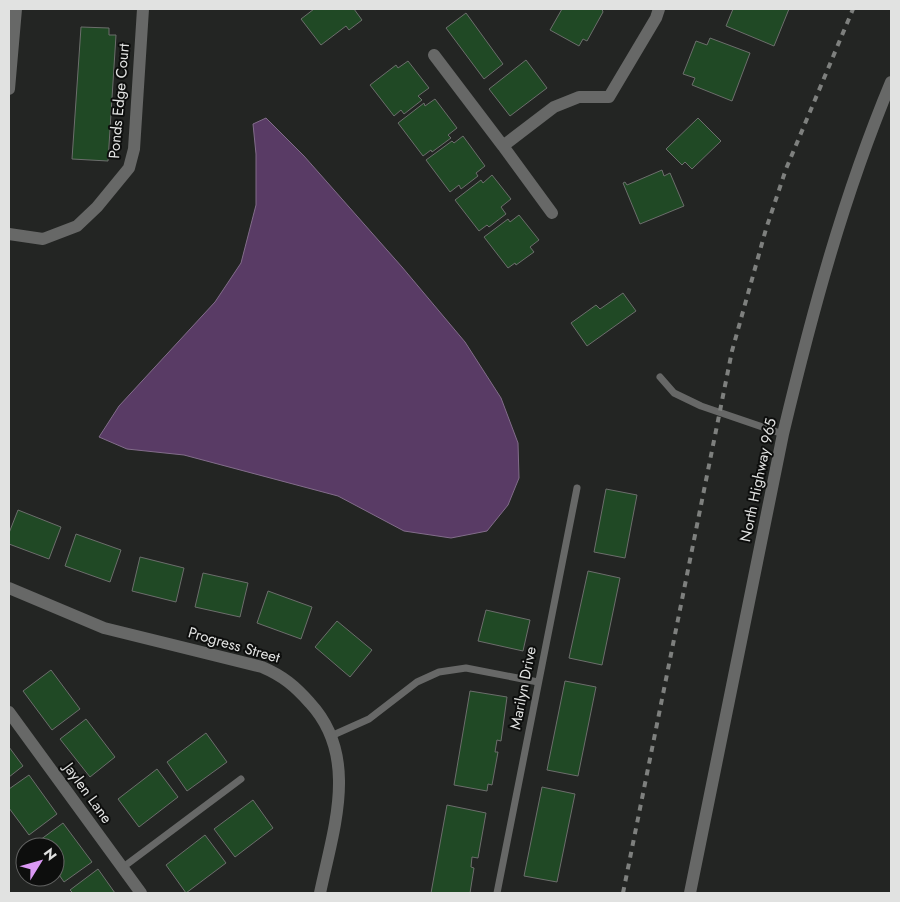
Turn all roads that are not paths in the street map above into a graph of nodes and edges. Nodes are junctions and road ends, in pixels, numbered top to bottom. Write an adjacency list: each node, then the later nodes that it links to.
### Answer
1 (16, 9): 6 (street)
2 (143, 9): 9 (street, Ponds Edge Court)
3 (659, 9): 7 (street)
4 (434, 55): 7 (street)
5 (891, 82): 11 (street, North Highway 965)
6 (9, 89)
7 (503, 146): 8 (street)
8 (552, 213)
9 (9, 234)
10 (660, 377): 11 (lane)
11 (783, 434): 22 (street, North Highway 965)
12 (577, 488): 14 (lane, Marilyn Drive)
13 (9, 588): 16 (street, Progress Street)
14 (538, 682): 16 (lane); 21 (lane, Marilyn Drive)
15 (9, 712): 18 (street, Jaylen Lane)
16 (331, 736): 20 (street, Progress Street)
17 (242, 779): 18 (lane)
18 (122, 868): 19 (street, Jaylen Lane)
19 (140, 893)
20 (320, 893)
21 (497, 893)
22 (690, 893)

